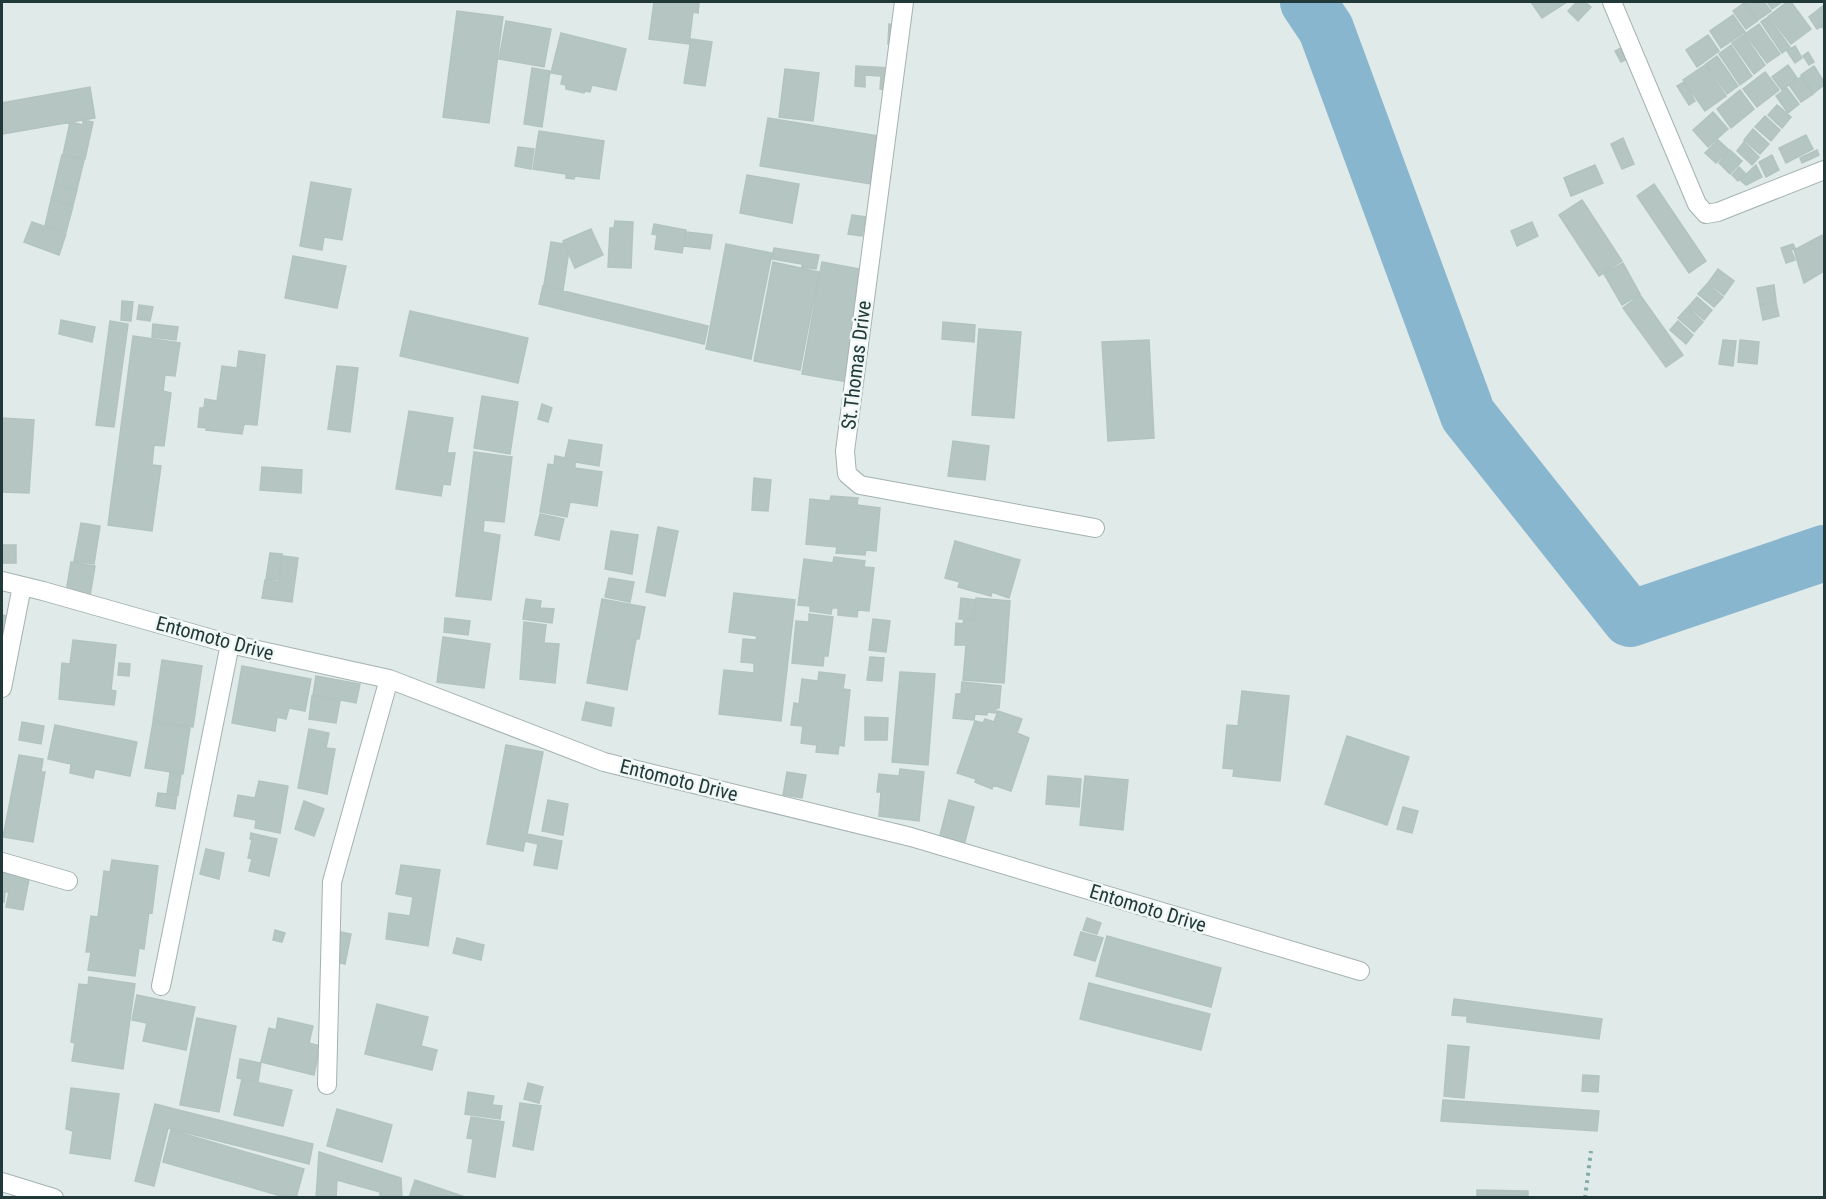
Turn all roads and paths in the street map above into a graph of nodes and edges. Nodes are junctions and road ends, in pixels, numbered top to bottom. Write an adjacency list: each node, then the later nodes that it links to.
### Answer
1 (904, 2): 4 (street, St.Thomas Drive)
2 (1612, 2): 3 (street)
3 (1824, 170)
4 (1095, 528)
5 (2, 581): 6 (street, Entomoto Drive)
6 (22, 586): 7 (street, Entomoto Drive); 9 (street)
7 (230, 644): 8 (street, Entomoto Drive); 13 (street)
8 (389, 679): 12 (street, Entomoto Drive); 14 (street)
9 (2, 688)
10 (2, 862): 11 (street)
11 (68, 880)
12 (1360, 971)
13 (161, 986)
14 (327, 1085)
15 (1591, 1151): 18 (path)
16 (2, 1182): 17 (street)
17 (54, 1197)
18 (1585, 1197)

